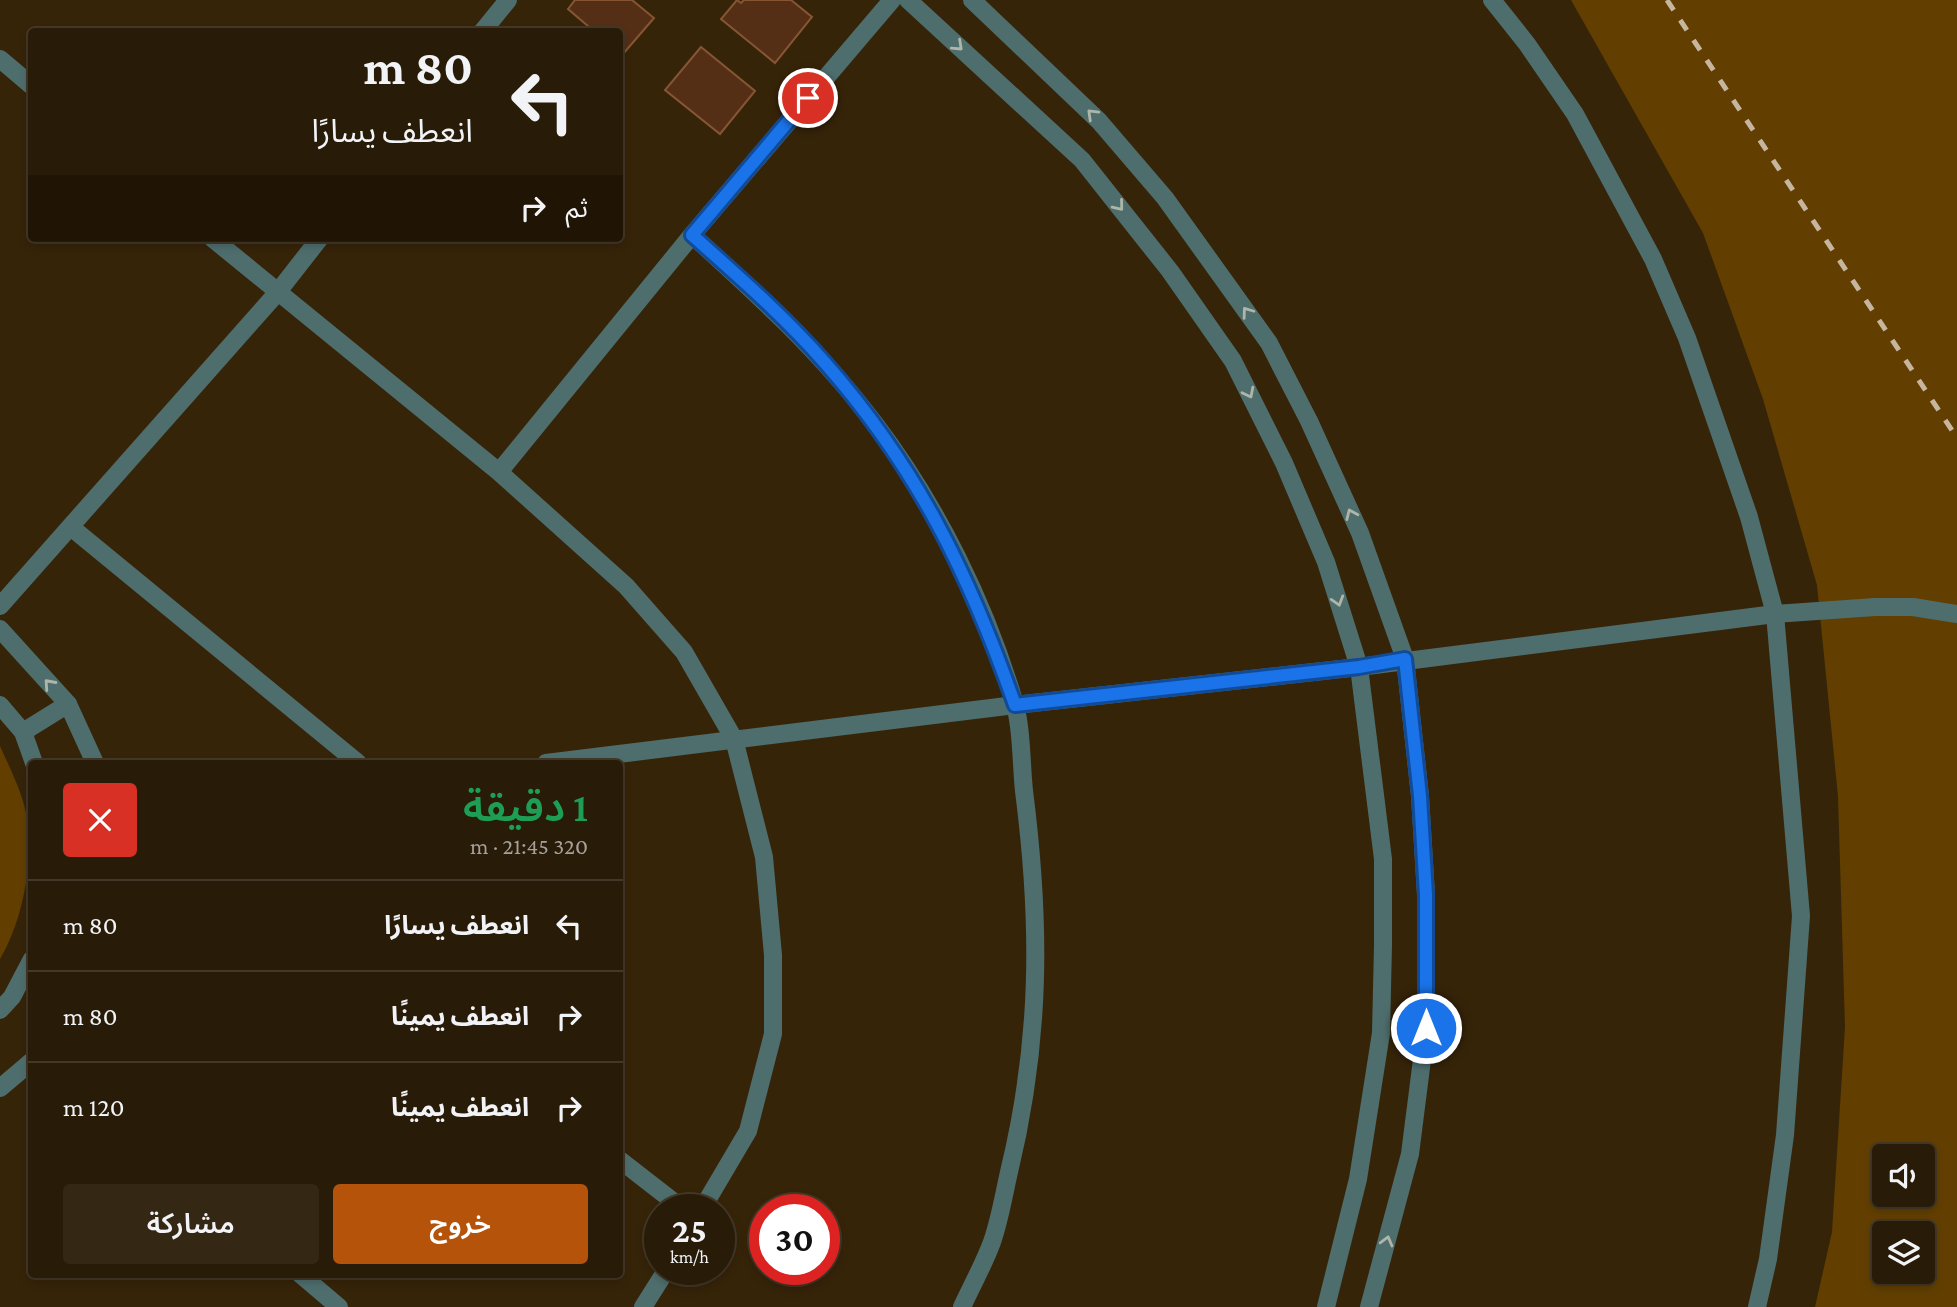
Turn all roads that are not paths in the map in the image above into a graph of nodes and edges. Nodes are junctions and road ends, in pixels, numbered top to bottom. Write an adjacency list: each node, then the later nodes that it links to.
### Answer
1 (508, 0): 6 (street)
2 (892, 0): 9 (street)
3 (908, 0): 20 (street, one-way to 20)
4 (972, 0): 19 (street, one-way to 4)
5 (1492, 0): 16 (street)
6 (485, 28)
7 (0, 59): 8 (street)
8 (28, 83)
9 (692, 235): 13 (street); 23 (street)
10 (217, 242): 12 (street)
11 (317, 242): 12 (street)
12 (277, 293): 13 (street); 14 (street)
13 (499, 472): 25 (street)
14 (72, 528): 15 (street); 28 (street)
15 (0, 606)
16 (1774, 614): 17 (street); 19 (street); 44 (street)
17 (1957, 614)
18 (0, 629): 22 (street, one-way to 18)
19 (1405, 659): 20 (street); 43 (street, one-way to 19)
20 (1359, 667): 23 (street); 42 (street)
21 (0, 705): 24 (street)
22 (68, 705): 24 (street); 27 (street)
23 (1015, 705): 25 (street); 41 (street)
24 (23, 732): 26 (street)
25 (734, 739): 29 (street); 36 (street)
26 (33, 760)
27 (94, 760)
28 (354, 760)
29 (570, 760)
30 (28, 967): 31 (street)
31 (0, 1010)
32 (28, 1064): 33 (street)
33 (0, 1087)
34 (623, 1162): 35 (street)
35 (664, 1194)
36 (711, 1194)
37 (305, 1278): 39 (street)
38 (657, 1285): 40 (street)
39 (339, 1307)
40 (643, 1307)
41 (962, 1307)
42 (1326, 1307)
43 (1369, 1307)
44 (1758, 1307)

